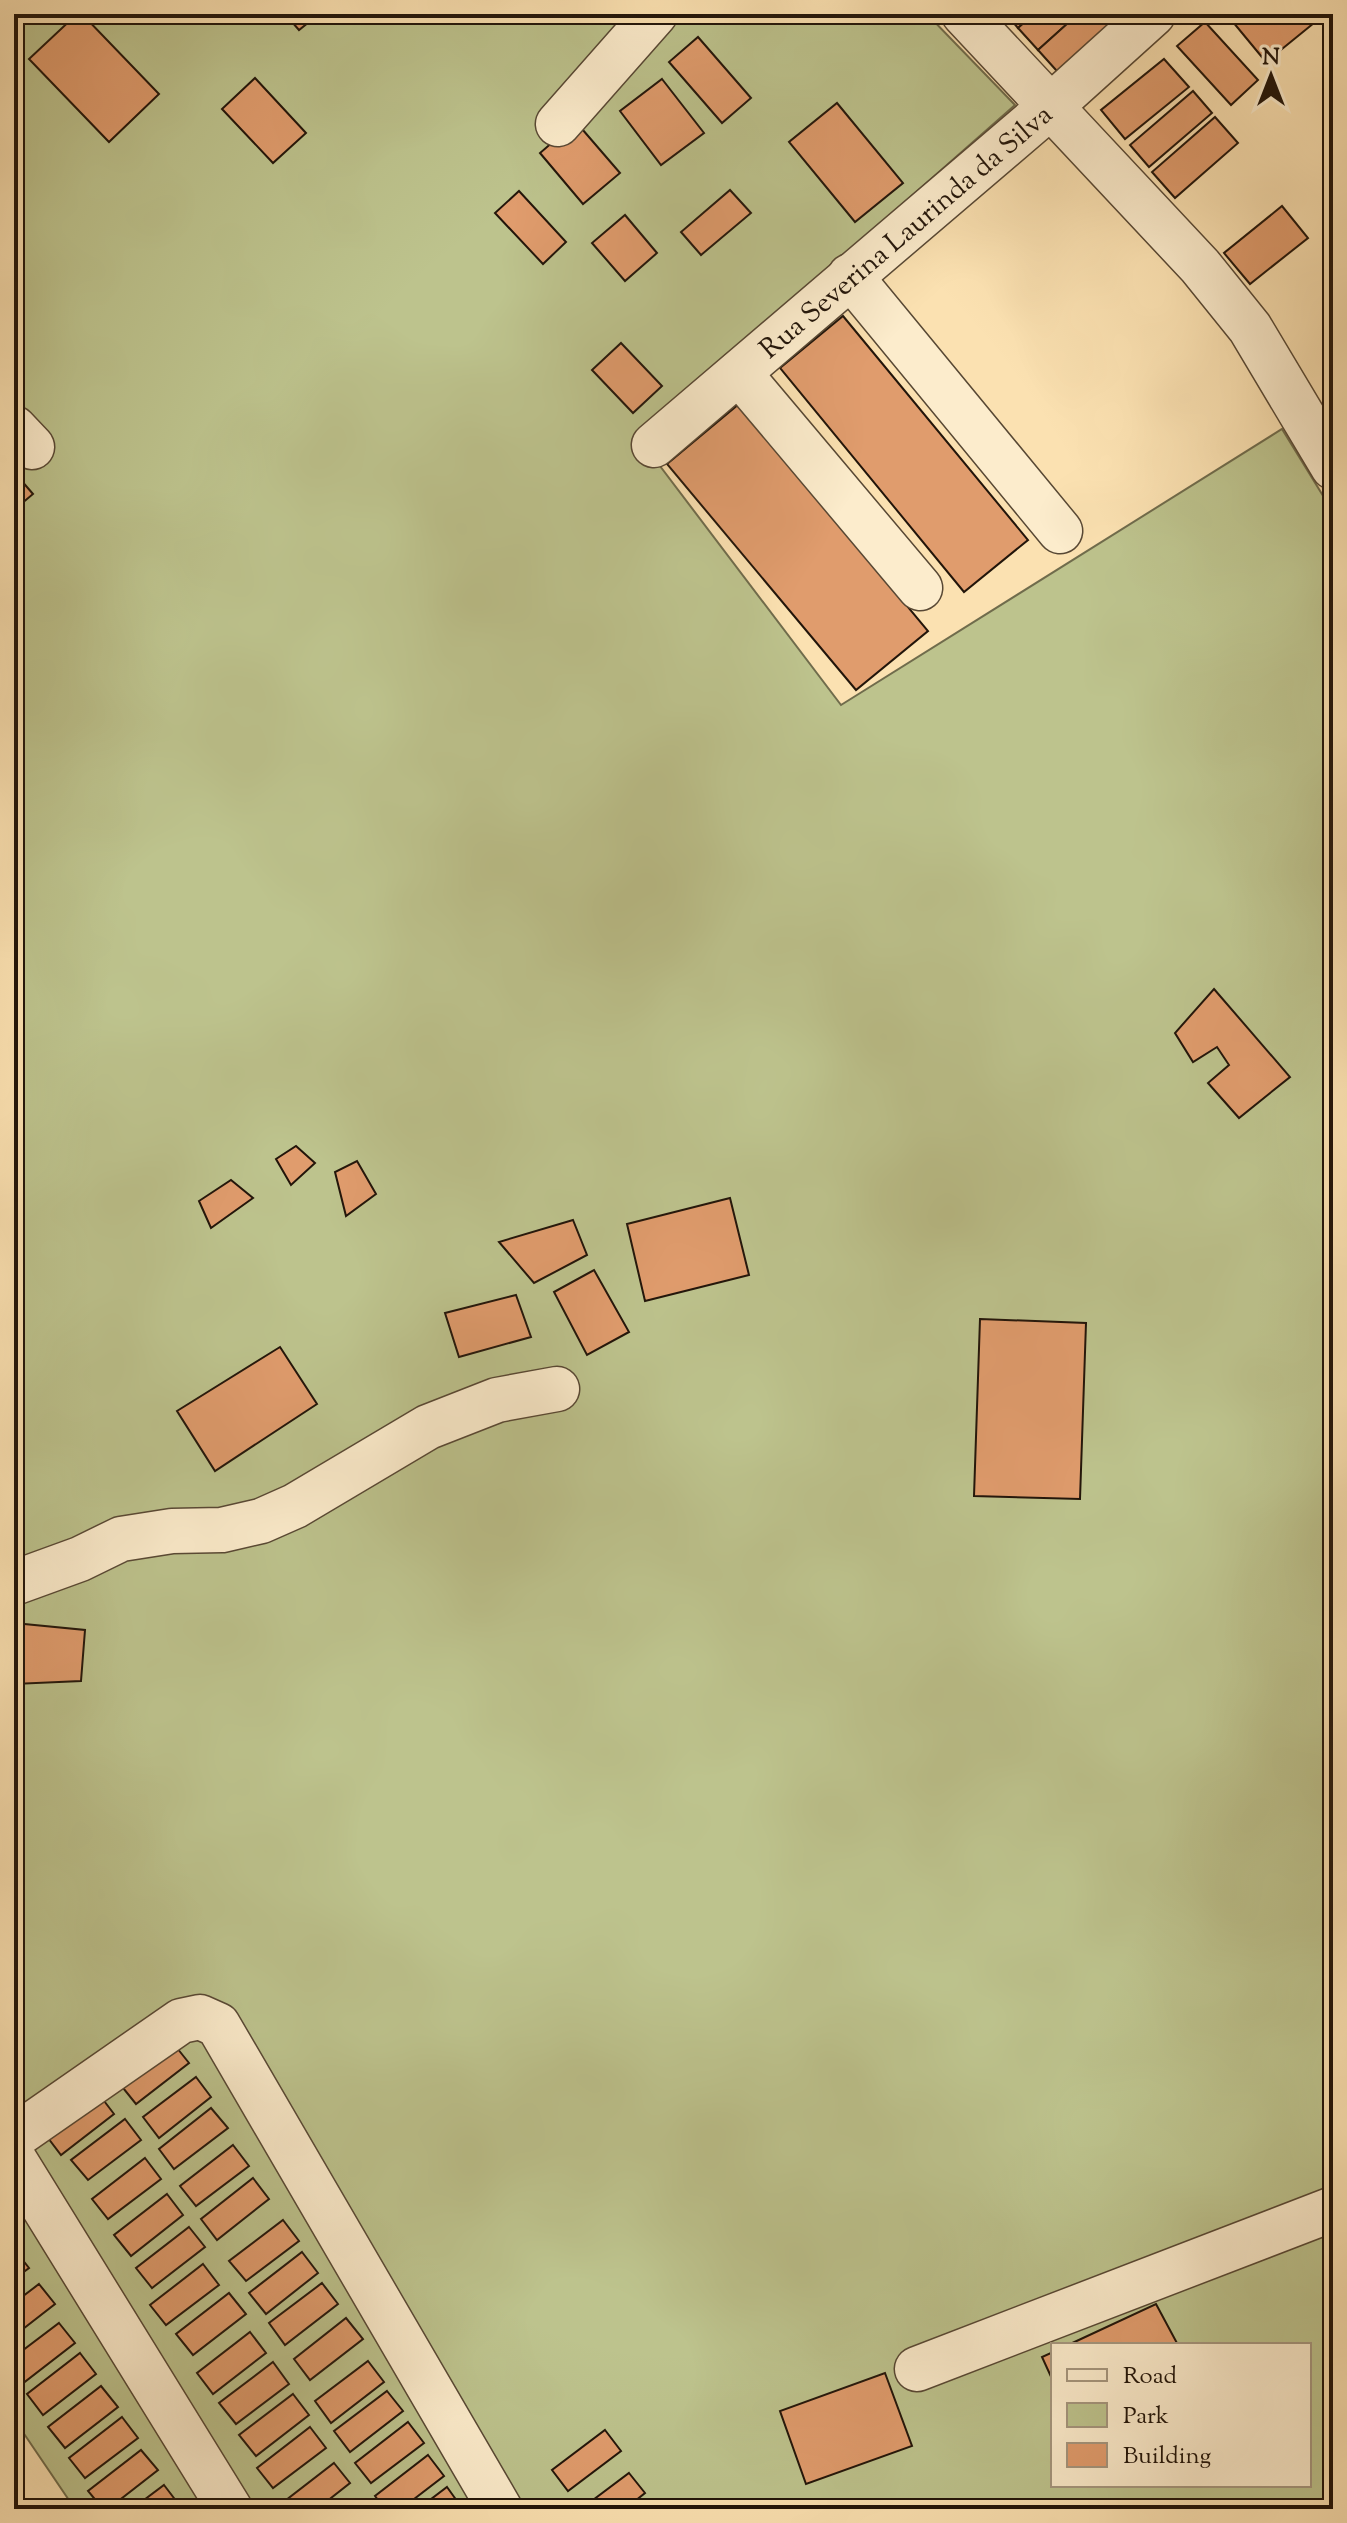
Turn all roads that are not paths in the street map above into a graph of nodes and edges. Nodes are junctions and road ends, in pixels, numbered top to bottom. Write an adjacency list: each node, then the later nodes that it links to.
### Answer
1 (655, 14): 5 (street)
2 (964, 14): 4 (street)
3 (1153, 14): 4 (street, Rua Severina Laurinda da Silva)
4 (1050, 107): 6 (street, Rua Severina Laurinda da Silva); 9 (street)
5 (558, 124)
6 (850, 276): 7 (street, Rua Severina Laurinda da Silva); 10 (street)
7 (739, 373): 8 (street, Rua Severina Laurinda da Silva); 11 (street)
8 (654, 445)
9 (1333, 467)
10 (1060, 531)
11 (920, 588)
12 (557, 1389): 13 (street)
13 (14, 1583)
14 (14, 2137): 19 (street)
15 (14, 2159): 18 (street)
16 (1333, 2209): 17 (street)
17 (917, 2369)
18 (230, 2509)
19 (500, 2509)

